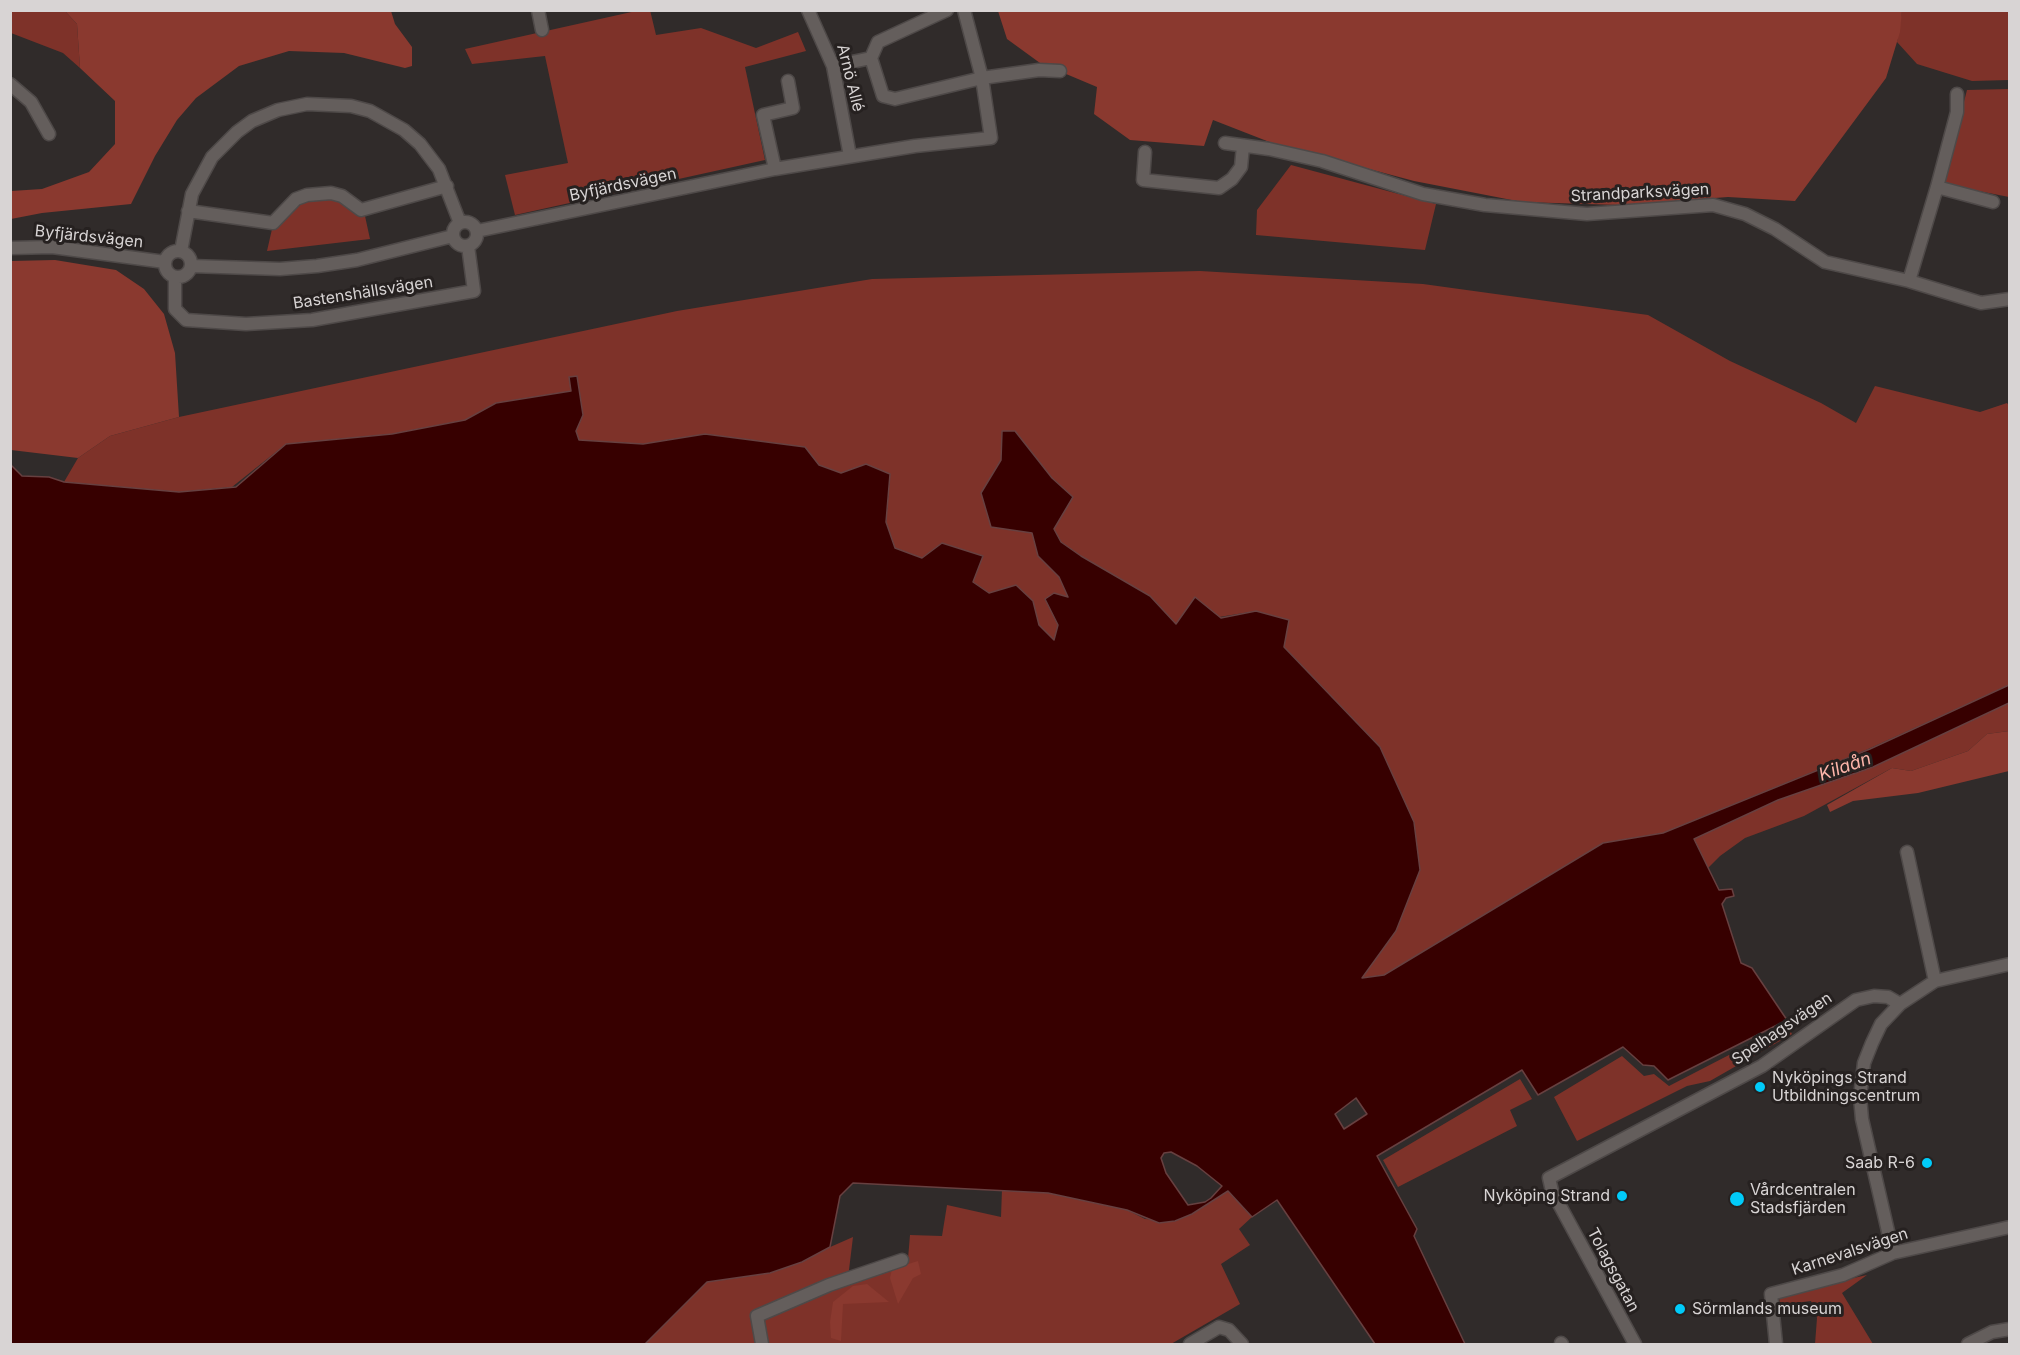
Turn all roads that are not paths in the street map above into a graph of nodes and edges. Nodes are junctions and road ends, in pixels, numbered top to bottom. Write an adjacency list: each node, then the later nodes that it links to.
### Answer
1 (538, 10): 5 (street)
2 (808, 10): 7 (street, Arnö Allé)
3 (947, 10): 6 (street)
4 (964, 10): 9 (street)
5 (542, 30)
6 (871, 58): 7 (street); 9 (street)
7 (833, 66): 17 (street, Arnö Allé)
8 (1060, 71): 9 (street)
9 (982, 78): 17 (street, Byfjärdsvägen)
10 (788, 81): 18 (street)
11 (10, 84): 13 (street)
12 (1957, 94): 20 (street)
13 (50, 134)
14 (1225, 143): 15 (street, Strandparksvägen)
15 (1243, 146): 16 (street); 32 (street, Strandparksvägen)
16 (1145, 152)
17 (850, 156): 18 (street, Byfjärdsvägen)
18 (776, 169): 24 (street, Byfjärdsvägen)
19 (447, 186): 22 (street); 22 (street); 23 (street)
20 (1937, 187): 21 (street); 32 (street)
21 (1993, 202)
22 (188, 211): 28 (street)
23 (460, 223): 24 (street); 25 (street)
24 (477, 231): 26 (street)
25 (453, 236): 26 (street); 30 (street)
26 (468, 246): 31 (street, Bastenshällsvägen)
27 (10, 248): 29 (street, Byfjärdsvägen)
28 (182, 251): 29 (street, Byfjärdsvägen); 30 (street)
29 (165, 262): 31 (street, Byfjärdsvägen)
30 (191, 266): 31 (street)
31 (176, 277)
32 (1909, 281): 33 (street, Strandparksvägen)
33 (2010, 299)
34 (1907, 852): 36 (street)
35 (2010, 964): 36 (street)
36 (1935, 981): 37 (street)
37 (1900, 1004): 38 (street, Spelhagsvägen); 40 (street)
38 (1549, 1178): 46 (street, Tolagsgatan)
39 (2010, 1227): 40 (street, Karnevalsvägen)
40 (1893, 1253): 47 (street, Karnevalsvägen)
41 (902, 1260): 43 (street)
42 (2010, 1329): 48 (street)
43 (762, 1344)
44 (1190, 1344): 45 (street)
45 (1242, 1344)
46 (1635, 1344)
47 (1776, 1344)
48 (1968, 1344)

